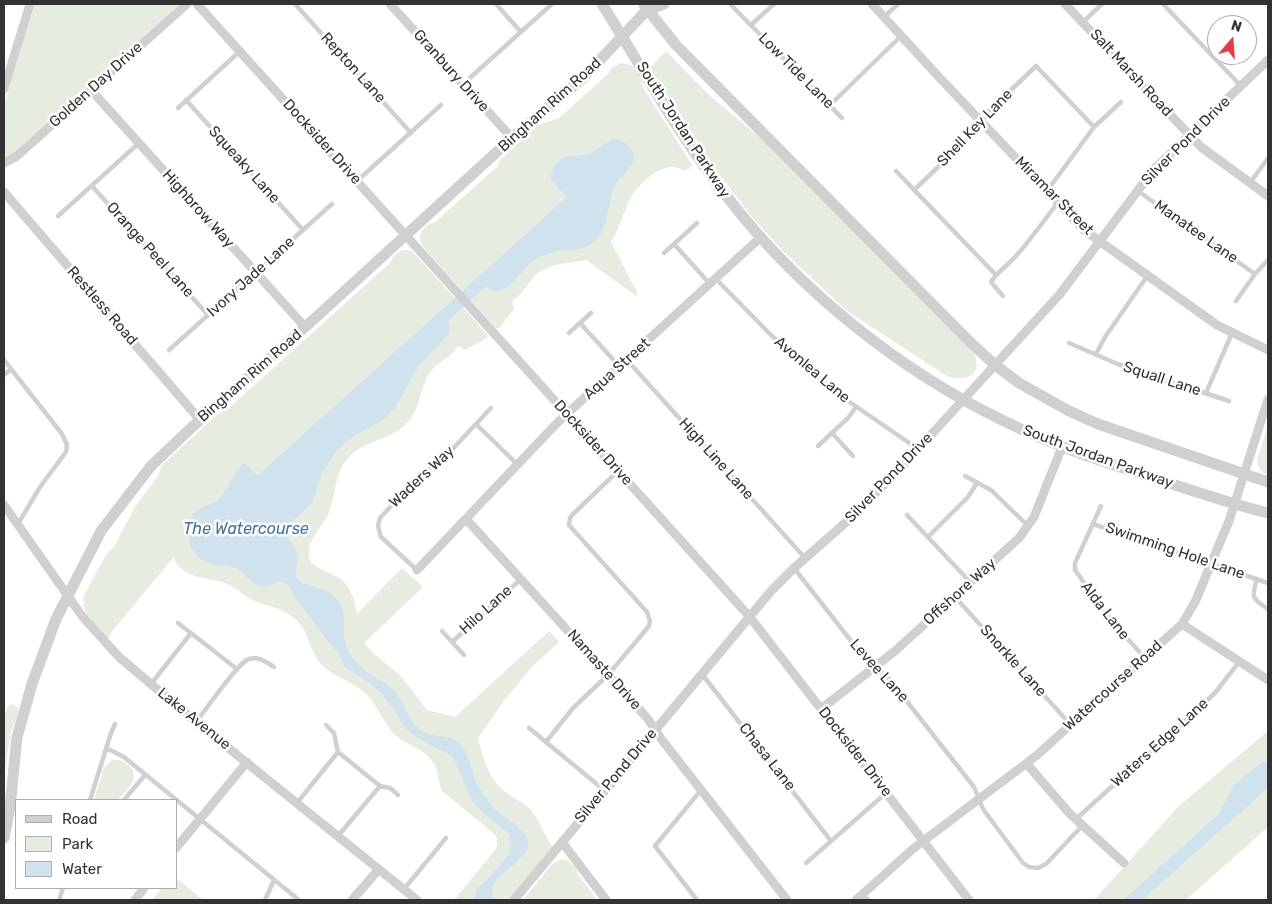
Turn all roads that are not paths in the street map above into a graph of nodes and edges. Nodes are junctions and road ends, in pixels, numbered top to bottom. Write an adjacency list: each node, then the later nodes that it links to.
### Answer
1 (30, 4): 28 (street)
2 (187, 4): 29 (street, Golden Day Drive)
3 (197, 4): 24 (street, Docksider Drive)
4 (295, 4): 38 (lane, Repton Lane)
5 (390, 4): 26 (street, Granbury Drive)
6 (496, 4): 21 (lane)
7 (552, 4): 21 (lane)
8 (602, 4): 23 (street, South Jordan Parkway)
9 (664, 4): 17 (street, Bingham Rim Road)
10 (731, 4): 20 (lane, Low Tide Lane)
11 (774, 4): 20 (lane, Low Tide Lane)
12 (872, 4): 18 (street, Miramar Street)
13 (898, 4): 18 (lane)
14 (1066, 4): 19 (street, Salt Marsh Road)
15 (1102, 4): 19 (lane)
16 (1163, 4): 27 (lane)
17 (646, 6): 23 (street, Bingham Rim Road); 83 (street, South Jordan Parkway)
18 (884, 17): 22 (street, Miramar Street)
19 (1083, 22): 39 (street, Salt Marsh Road)
20 (750, 25): 33 (lane, Low Tide Lane)
21 (521, 32): 26 (lane)
22 (901, 36): 33 (lane); 36 (street, Miramar Street)
23 (623, 37): 40 (street, Bingham Rim Road); 59 (street, South Jordan Parkway)
24 (240, 51): 30 (lane); 45 (street, Docksider Drive)
25 (1268, 60): 27 (street, Silver Pond Drive)
26 (463, 84): 40 (street, Granbury Drive)
27 (1241, 86): 39 (street, Silver Pond Drive)
28 (4, 89)
29 (91, 90): 41 (street, Highbrow Way); 43 (street, Golden Day Drive)
30 (186, 100): 34 (lane); 57 (lane, Squeaky Lane)
31 (1121, 102): 37 (lane)
32 (441, 105): 38 (lane)
33 (830, 105): 35 (lane, Low Tide Lane)
34 (178, 108)
35 (842, 118)
36 (982, 123): 37 (lane, Shell Key Lane); 48 (lane, Shell Key Lane); 50 (street, Miramar Street)
37 (1094, 127): 50 (lane)
38 (411, 133): 45 (lane)
39 (1189, 135): 46 (street, Salt Marsh Road); 49 (street, Silver Pond Drive)
40 (512, 138): 58 (street, Bingham Rim Road)
41 (139, 143): 47 (lane); 64 (street, Highbrow Way)
42 (1268, 158): 46 (lane)
43 (4, 163)
44 (896, 171): 48 (lane)
45 (357, 181): 58 (street, Docksider Drive)
46 (1250, 183): 52 (street, Salt Marsh Road)
47 (92, 186): 55 (lane); 72 (lane, Orange Peel Lane)
48 (914, 190): 66 (lane)
49 (1136, 190): 60 (street, Silver Pond Drive); 65 (lane, Manatee Lane)
50 (1047, 191): 53 (street, Miramar Street)
51 (4, 192): 94 (street, Restless Road)
52 (1268, 196)
53 (1058, 202): 60 (street, Miramar Street); 66 (lane)
54 (332, 204): 57 (lane, Ivory Jade Lane)
55 (58, 216)
56 (697, 223): 61 (lane)
57 (303, 230): 64 (lane, Ivory Jade Lane)
58 (406, 235): 74 (street, Bingham Rim Road); 93 (street, Docksider Drive)
59 (761, 238): 68 (street, Aqua Street); 88 (street, South Jordan Parkway)
60 (1099, 240): 67 (street, Miramar Street); 83 (street, Silver Pond Drive)
61 (674, 244): 62 (lane); 68 (lane, Avonlea Lane)
62 (664, 253)
63 (1268, 260): 65 (lane)
64 (256, 272): 72 (lane, Ivory Jade Lane); 74 (street, Highbrow Way)
65 (1255, 274): 70 (lane)
66 (996, 275): 69 (lane)
67 (1148, 275): 76 (street, Miramar Street); 80 (lane)
68 (713, 282): 82 (street, Aqua Street); 91 (lane, Avonlea Lane)
69 (1003, 296)
70 (1236, 301)
71 (591, 313): 73 (lane)
72 (208, 315): 78 (lane, Ivory Jade Lane)
73 (580, 323): 75 (lane); 84 (lane)
74 (305, 327): 94 (street, Bingham Rim Road)
75 (569, 333)
76 (1232, 333): 79 (street, Miramar Street); 87 (lane)
77 (1070, 343): 80 (lane, Squall Lane)
78 (169, 350)
79 (1268, 350)
80 (1096, 354): 87 (lane, Squall Lane)
81 (4, 360): 85 (lane)
82 (627, 360): 84 (street, Aqua Street); 117 (lane, High Line Lane)
83 (995, 364): 88 (street, Silver Pond Drive); 103 (street, South Jordan Parkway)
84 (619, 366): 93 (street, Aqua Street)
85 (11, 369): 86 (lane); 114 (lane)
86 (4, 374)
87 (1206, 393): 90 (lane, Squall Lane)
88 (964, 399): 98 (street, South Jordan Parkway); 99 (street, Silver Pond Drive)
89 (1268, 399): 103 (street, Watercourse Road)
90 (1229, 401)
91 (856, 407): 96 (lane); 99 (lane, Avonlea Lane)
92 (491, 408): 95 (lane, Waders Way)
93 (567, 414): 101 (street, Aqua Street); 102 (street, Docksider Drive)
94 (200, 420): 125 (street, Bingham Rim Road)
95 (476, 424): 101 (lane); 120 (lane, Waders Way)
96 (832, 433): 97 (lane); 100 (lane)
97 (818, 446)
98 (1062, 447): 107 (street, South Jordan Parkway); 115 (street, Offshore Way)
99 (918, 449): 117 (street, Silver Pond Drive)
100 (853, 456)
101 (518, 464): 112 (street, Aqua Street)
102 (618, 471): 128 (street, Docksider Drive); 141 (lane)
103 (1244, 474): 105 (street, South Jordan Parkway); 107 (street, Watercourse Road)
104 (965, 476): 106 (lane)
105 (1268, 482)
106 (977, 483): 115 (lane); 116 (lane)
107 (1235, 504): 110 (street, South Jordan Parkway); 118 (street, Watercourse Road)
108 (4, 505): 114 (street, Lake Avenue)
109 (1101, 506): 113 (lane, Alda Lane)
110 (1268, 513)
111 (907, 515): 116 (lane)
112 (466, 519): 120 (street, Aqua Street); 121 (street, Namaste Drive)
113 (1093, 524): 118 (lane, Swimming Hole Lane); 135 (lane, Alda Lane)
114 (18, 525): 125 (street, Lake Avenue)
115 (1028, 526): 123 (street, Offshore Way)
116 (928, 537): 123 (lane)
117 (805, 558): 119 (street, Silver Pond Drive)
118 (1212, 564): 122 (lane, Swimming Hole Lane); 130 (street, Watercourse Road)
119 (794, 568): 128 (street, Silver Pond Drive); 138 (lane, Levee Lane)
120 (417, 570)
121 (521, 578): 133 (lane, Hilo Lane); 141 (street, Namaste Drive)
122 (1257, 579): 124 (lane, Swimming Hole Lane); 127 (lane, Swimming Hole Lane)
123 (970, 583): 126 (street, Offshore Way)
124 (1268, 583)
125 (68, 596): 143 (street, Lake Avenue); 171 (street, Bingham Rim Road)
126 (955, 597): 138 (street, Offshore Way); 147 (lane, Snorkle Lane)
127 (1268, 609)
128 (749, 616): 140 (street, Silver Pond Drive); 144 (street, Docksider Drive)
129 (178, 623): 132 (lane)
130 (1182, 624): 135 (street, Watercourse Road); 136 (street)
131 (442, 631): 133 (lane, Hilo Lane)
132 (191, 633): 139 (lane); 143 (lane)
133 (452, 642): 134 (lane, Hilo Lane)
134 (464, 655)
135 (1144, 658): 147 (street, Watercourse Road)
136 (1239, 662): 142 (street); 169 (lane, Waters Edge Lane)
137 (274, 667): 139 (lane)
138 (874, 667): 144 (street, Offshore Way); 165 (lane, Levee Lane)
139 (238, 669): 145 (lane)
140 (702, 674): 150 (street, Silver Pond Drive); 173 (lane, Chasa Lane)
141 (608, 675): 150 (street, Namaste Drive); 151 (lane)
142 (1268, 680)
143 (151, 684): 145 (street, Lake Avenue)
144 (821, 709): 160 (street, Docksider Drive)
145 (196, 722): 154 (street, Lake Avenue)
146 (115, 724): 152 (lane)
147 (1070, 724): 155 (street, Watercourse Road)
148 (326, 725): 153 (lane)
149 (529, 728): 151 (lane)
150 (655, 729): 158 (street, Namaste Drive); 159 (street, Silver Pond Drive)
151 (546, 742): 159 (lane)
152 (106, 748): 156 (lane); 162 (lane)
153 (338, 752): 157 (lane); 167 (lane)
154 (246, 762): 167 (street, Lake Avenue); 168 (street)
155 (1027, 764): 165 (street, Watercourse Road); 169 (street)
156 (145, 775): 163 (lane); 164 (lane)
157 (380, 786): 161 (lane); 170 (lane)
158 (702, 789): 191 (lane); 192 (street, Namaste Drive)
159 (604, 790): 174 (street, Silver Pond Drive)
160 (886, 793): 173 (lane); 175 (street, Docksider Drive)
161 (398, 795)
162 (90, 799)
163 (125, 799)
164 (175, 799)
165 (980, 800): 169 (lane, Waters Edge Lane); 175 (street, Watercourse Road)
166 (178, 801): 168 (lane)
167 (296, 803): 170 (street, Lake Avenue)
168 (200, 819): 176 (street); 180 (lane)
169 (1079, 823): 177 (street)
170 (338, 836): 179 (street, Lake Avenue)
171 (4, 838)
172 (446, 838): 182 (lane)
173 (831, 841): 178 (lane)
174 (562, 842): 189 (street, Silver Pond Drive); 190 (street)
175 (924, 842): 183 (street, Watercourse Road); 193 (street, Docksider Drive)
176 (178, 846)
177 (1124, 863)
178 (806, 864)
179 (379, 869): 182 (street, Lake Avenue); 187 (street)
180 (274, 880): 185 (lane); 186 (lane)
181 (143, 889): 184 (street)
182 (404, 890): 188 (street, Lake Avenue)
183 (862, 898)
184 (135, 900)
185 (265, 900)
186 (299, 900)
187 (352, 900)
188 (417, 900)
189 (514, 900)
190 (606, 900)
191 (697, 900)
192 (787, 900)
193 (969, 900)

